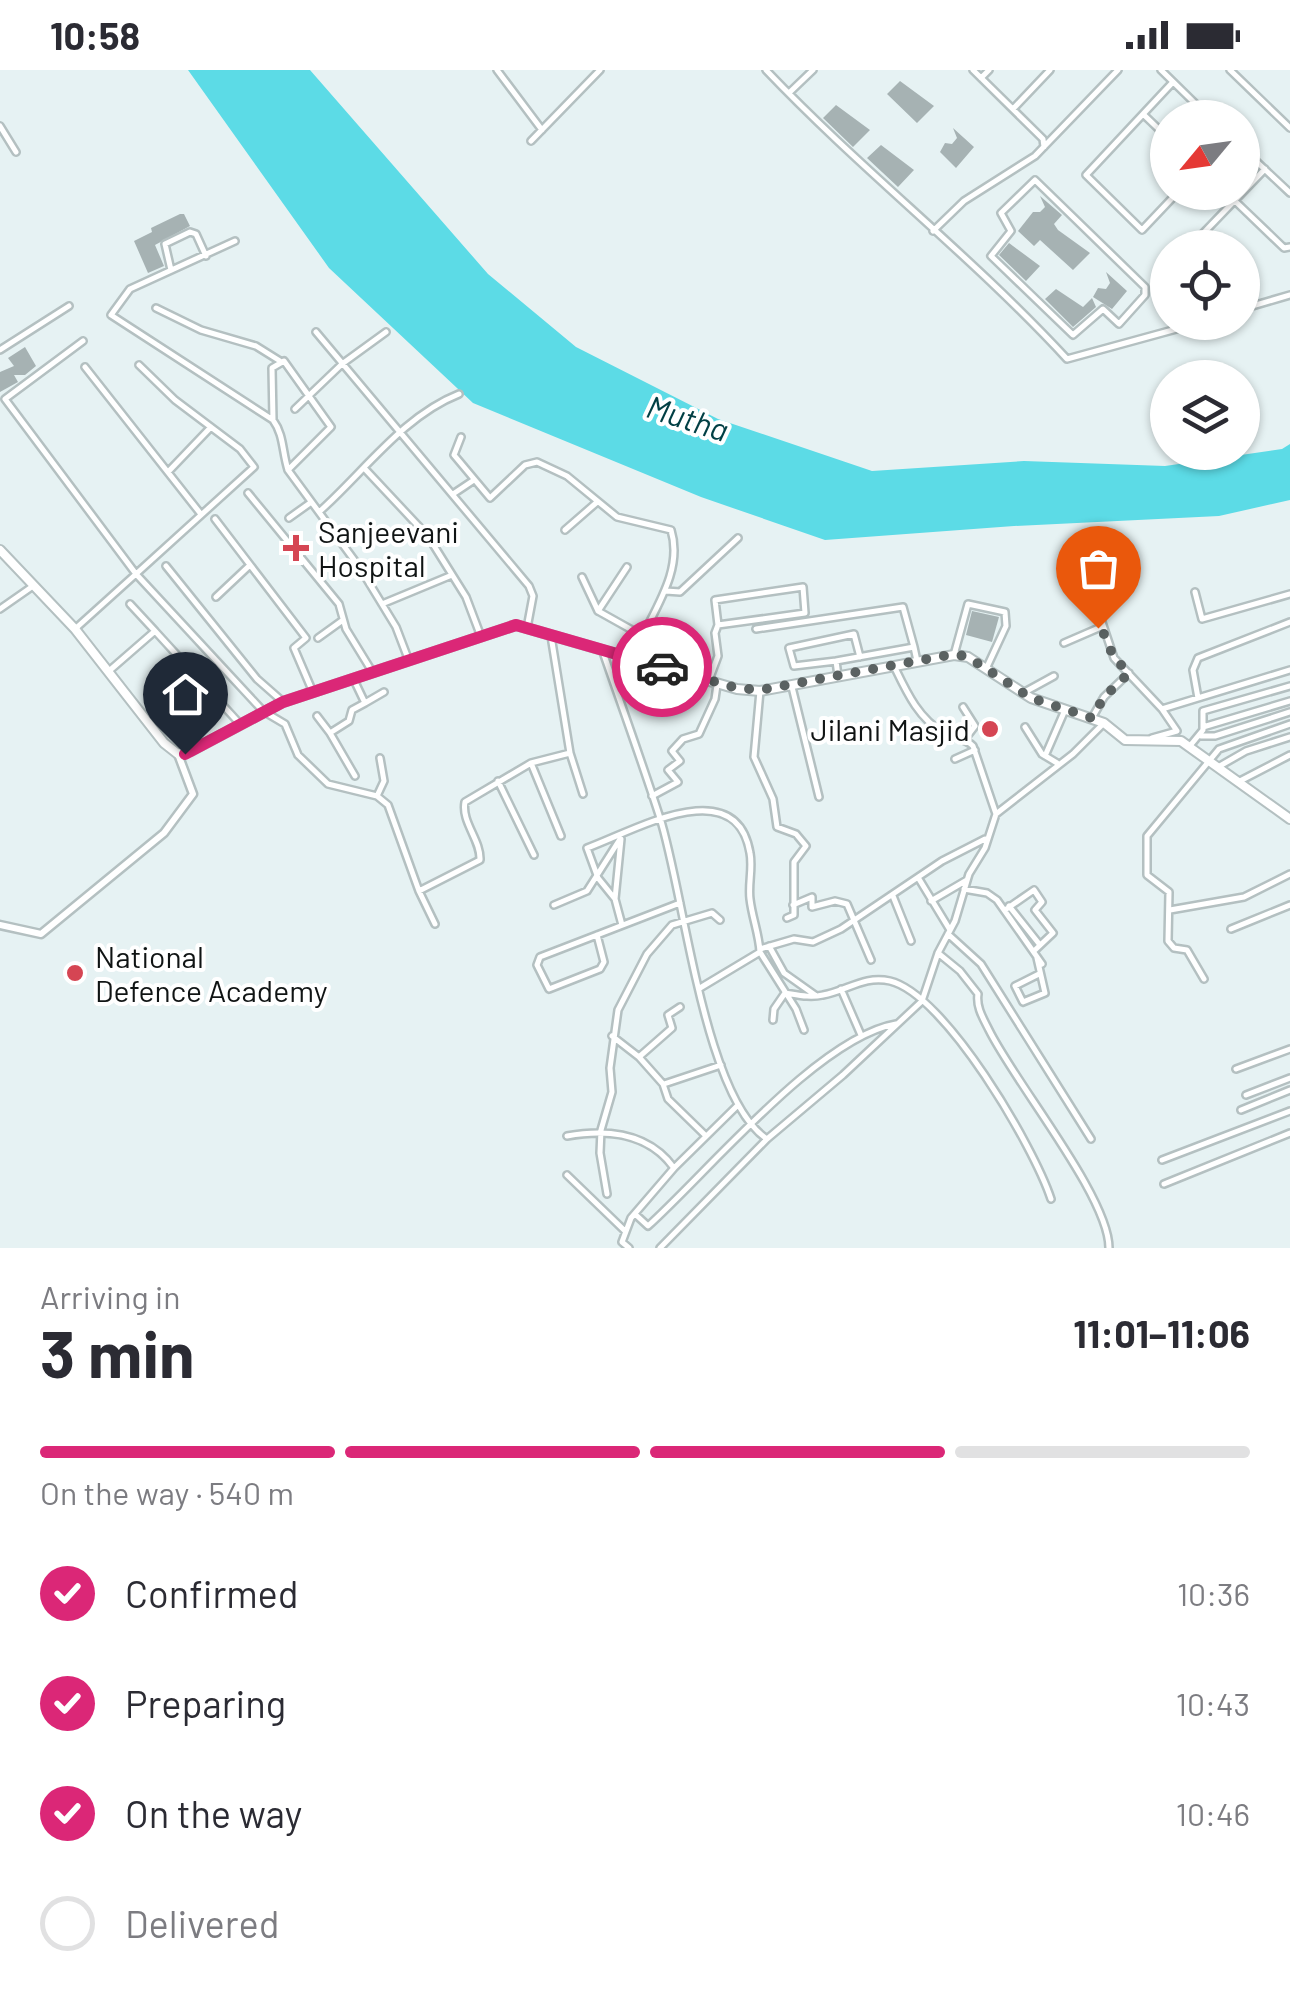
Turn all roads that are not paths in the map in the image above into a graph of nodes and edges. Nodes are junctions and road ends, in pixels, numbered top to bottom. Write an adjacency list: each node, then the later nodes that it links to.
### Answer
1 (497, 70): 20 (street)
2 (600, 70): 20 (street)
3 (766, 70): 13 (street)
4 (813, 70): 13 (street)
5 (973, 70): 11 (street)
6 (989, 70): 11 (street)
7 (1050, 70): 15 (street)
8 (1118, 70): 22 (street)
9 (1161, 70): 12 (street)
10 (1230, 70): 19 (street)
11 (981, 78): 15 (street)
12 (1173, 82): 14 (street); 16 (street)
13 (789, 94): 32 (street)
14 (1192, 100)
15 (1013, 109): 22 (street)
16 (1143, 114): 17 (street); 28 (street)
17 (1150, 121)
18 (0, 126): 23 (street)
19 (1290, 128)
20 (542, 130): 21 (street)
21 (531, 142)
22 (1044, 147): 32 (street)
23 (16, 152)
24 (1260, 164): 25 (street)
25 (1265, 169): 26 (street); 27 (street)
26 (1260, 174)
27 (1290, 193)
28 (1161, 210)
29 (1225, 210): 31 (street)
30 (1244, 210): 34 (street)
31 (1206, 230)
32 (932, 231): 42 (street)
33 (235, 241): 35 (street)
34 (1290, 247)
35 (206, 256): 36 (street); 36 (street)
36 (172, 270): 55 (street)
37 (1290, 295): 39 (street)
38 (1032, 296): 38 (street); 42 (street)
39 (1260, 303)
40 (69, 306): 47 (street)
41 (156, 308): 48 (street)
42 (1020, 309): 45 (street)
43 (316, 332): 50 (street)
44 (386, 332): 50 (street)
45 (1150, 336)
46 (83, 341): 80 (street)
47 (0, 350)
48 (280, 361): 53 (street); 55 (street)
49 (139, 364): 56 (street)
50 (342, 364): 53 (street); 57 (street)
51 (86, 367): 61 (street)
52 (459, 394): 57 (street)
53 (310, 395): 54 (street); 60 (street)
54 (294, 409)
55 (272, 420): 60 (street)
56 (211, 427): 61 (street); 68 (street)
57 (399, 434): 59 (street); 64 (street)
58 (461, 437): 62 (street)
59 (365, 469): 67 (street); 72 (street)
60 (288, 470): 66 (street)
61 (168, 472): 68 (street)
62 (474, 480): 64 (street); 65 (street)
63 (248, 492): 92 (street)
64 (453, 494): 96 (street)
65 (597, 502): 71 (street); 84 (street)
66 (310, 504): 67 (street); 69 (street)
67 (319, 512): 89 (street)
68 (200, 513): 80 (street)
69 (289, 518)
70 (214, 520): 78 (street)
71 (565, 530)
72 (424, 532)
73 (738, 538): 84 (street)
74 (432, 540): 81 (street)
75 (1095, 544): 95 (street)
76 (0, 550): 83 (main road)
77 (166, 566): 133 (street)
78 (250, 566): 87 (street); 127 (street)
79 (627, 568): 91 (street)
80 (136, 574): 98 (street); 138 (street)
81 (452, 575): 89 (street); 101 (street)
82 (582, 578): 91 (street)
83 (36, 584): 90 (street); 98 (main road)
84 (666, 591): 102 (street)
85 (1195, 592): 86 (street)
86 (1290, 594)
87 (216, 597)
88 (130, 604): 100 (street)
89 (382, 604): 112 (street)
90 (0, 609)
91 (598, 611): 102 (street)
92 (343, 620): 104 (street); 119 (street)
93 (1290, 622): 131 (street)
94 (718, 625): 94 (street); 124 (street)
95 (1101, 627): 105 (street); 120 (street)
96 (527, 628): 101 (main road); 103 (main road)
97 (672, 628): 114 (street)
98 (75, 629): 118 (main road)
99 (756, 629): 106 (street)
100 (155, 631): 118 (street); 143 (street)
101 (480, 634): 112 (main road)
102 (641, 635): 110 (street)
103 (550, 636): 107 (main road); 154 (street)
104 (318, 638)
105 (1064, 643)
106 (914, 648): 109 (street); 113 (street)
107 (603, 652): 110 (main road); 168 (street)
108 (954, 654): 113 (main road); 117 (main road); 117 (street)
109 (860, 656): 111 (street); 111 (street)
110 (633, 658): 114 (main road)
111 (836, 660): 122 (street)
112 (409, 661): 119 (main road)
113 (918, 662): 115 (main road)
114 (657, 665): 124 (main road)
115 (895, 668): 122 (main road); 150 (street)
116 (1290, 670): 131 (street)
117 (989, 672): 130 (main road)
118 (108, 673): 155 (main road)
119 (373, 673): 123 (main road)
120 (1129, 673): 136 (street); 141 (street)
121 (1054, 676): 130 (street)
122 (838, 679): 126 (main road)
123 (354, 680): 127 (main road); 134 (street)
124 (713, 681): 128 (main road); 168 (street)
125 (1290, 686): 146 (street)
126 (792, 688): 128 (main road); 169 (street)
127 (312, 690): 133 (main road)
128 (760, 690): 188 (street)
129 (384, 692): 134 (street)
130 (1023, 693): 137 (main road)
131 (1198, 698): 136 (street)
132 (1290, 701): 146 (street)
133 (283, 702): 138 (main road)
134 (365, 703): 147 (street)
135 (962, 707): 150 (street)
136 (1162, 709): 151 (street)
137 (1065, 710): 141 (main road); 157 (street)
138 (263, 711): 143 (main road); 167 (street)
139 (1290, 712): 148 (street)
140 (318, 716): 147 (street)
141 (1092, 718): 142 (main road)
142 (1104, 723): 151 (main road); 170 (street)
143 (240, 724): 155 (main road)
144 (1290, 724): 162 (street)
145 (1025, 727): 157 (street)
146 (1204, 727): 148 (street)
147 (330, 733): 163 (street)
148 (1201, 736): 152 (street)
149 (1290, 737): 162 (street)
150 (965, 739): 153 (street)
151 (1145, 740): 152 (main road)
152 (1190, 747): 162 (main road)
153 (975, 750): 159 (street); 170 (street)
154 (570, 753): 160 (street); 166 (street)
155 (178, 754): 197 (street)
156 (1290, 755): 165 (street)
157 (1045, 756): 161 (street)
158 (380, 758): 167 (street)
159 (955, 759)
160 (530, 763): 164 (street); 173 (street)
161 (1057, 763)
162 (1214, 765): 165 (main road); 191 (street)
163 (355, 776)
164 (498, 782): 176 (street); 182 (street)
165 (1238, 782): 172 (main road)
166 (583, 794)
167 (376, 796): 182 (street)
168 (652, 796): 171 (street)
169 (819, 798)
170 (996, 814): 175 (street)
171 (660, 819): 174 (street); 186 (street); 205 (street)
172 (1290, 819)
173 (561, 836)
174 (622, 836): 178 (street); 178 (street); 184 (street)
175 (986, 839): 179 (street); 180 (street)
176 (534, 855)
177 (1290, 874): 191 (street)
178 (598, 878): 184 (street); 187 (street)
179 (919, 879): 183 (street); 185 (street)
180 (967, 880): 181 (street); 185 (street)
181 (964, 890): 190 (street); 200 (street)
182 (419, 891): 196 (street)
183 (893, 896): 195 (street); 202 (street)
184 (615, 899): 198 (street)
185 (931, 901): 200 (street)
186 (680, 902): 193 (street); 198 (street)
187 (554, 905)
188 (792, 905): 192 (street); 195 (street)
189 (1290, 905): 199 (street)
190 (1007, 908): 204 (street); 204 (street)
191 (1170, 910): 210 (street)
192 (787, 918)
193 (684, 919): 194 (street); 211 (street); 221 (street)
194 (720, 920)
195 (856, 922): 203 (street); 207 (street)
196 (435, 924)
197 (0, 925)
198 (622, 925): 201 (street)
199 (1230, 929)
200 (949, 932): 206 (street); 239 (street)
201 (596, 935): 201 (street)
202 (911, 941)
203 (769, 946): 205 (street); 214 (street)
204 (1038, 950): 208 (street); 209 (street)
205 (760, 951): 211 (street); 213 (street)
206 (938, 953): 215 (street); 250 (street)
207 (871, 960)
208 (1042, 964)
209 (1039, 974): 209 (street)
210 (1204, 979)
211 (700, 988): 224 (street)
212 (841, 989): 214 (street); 215 (street); 220 (street)
213 (785, 993): 214 (street); 217 (street); 219 (street)
214 (818, 996)
215 (922, 1001): 218 (street); 245 (street)
216 (680, 1007): 223 (street)
217 (773, 1020)
218 (899, 1024): 220 (street); 238 (street)
219 (804, 1030)
220 (862, 1035): 233 (street)
221 (612, 1036): 223 (street); 234 (street)
222 (1290, 1049): 225 (street)
223 (639, 1057): 227 (street)
224 (721, 1065): 227 (street); 230 (street)
225 (1236, 1069)
226 (1290, 1078): 229 (street)
227 (664, 1084): 237 (street)
228 (1290, 1090): 231 (street)
229 (1246, 1095)
230 (738, 1106): 233 (street); 237 (street)
231 (1241, 1110)
232 (1290, 1111): 240 (street)
233 (752, 1125): 238 (street); 246 (street)
234 (601, 1130): 236 (street); 241 (street); 244 (street)
235 (1290, 1133): 243 (street)
236 (567, 1136)
237 (706, 1136): 241 (street)
238 (767, 1139): 249 (street)
239 (1091, 1139)
240 (1162, 1160)
241 (674, 1168): 246 (street)
242 (567, 1176): 247 (street)
243 (1164, 1184)
244 (607, 1194)
245 (1051, 1199)
246 (635, 1214): 247 (street)
247 (626, 1231): 248 (street)
248 (629, 1248)
249 (660, 1248)
250 (1108, 1248)

